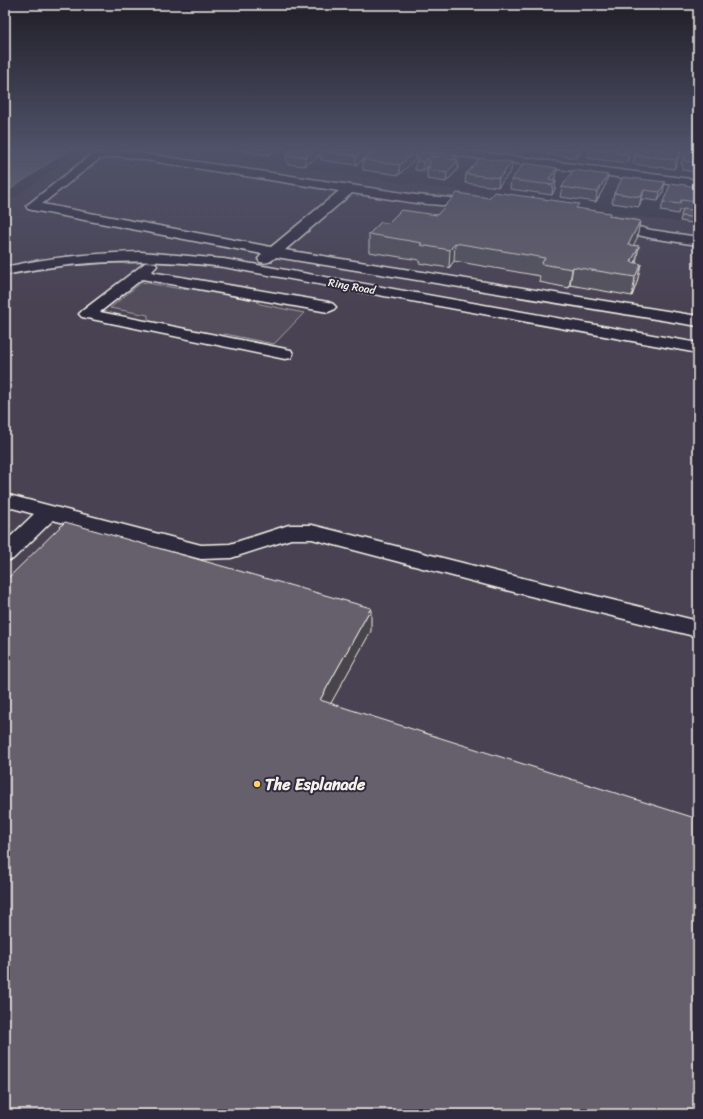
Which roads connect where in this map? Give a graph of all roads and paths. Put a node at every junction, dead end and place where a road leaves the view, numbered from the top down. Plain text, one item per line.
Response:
1 (38, 201) edge
2 (334, 201) edge
3 (450, 201) edge
4 (493, 204) edge
5 (598, 222) edge
6 (698, 241) edge
7 (273, 252) junction
8 (162, 257) junction
9 (253, 268) junction
10 (5, 271) edge
11 (139, 274) junction
12 (328, 307) dead end
13 (698, 321) edge
14 (698, 348) edge
15 (285, 354) dead end
16 (5, 500) edge
17 (49, 512) junction
18 (5, 554) edge
19 (698, 629) edge

1 - 7 street
2 - 7 street
3 - 4 street
5 - 6 street
7 - 9 street
7 - 13 street
8 - 9 street, Ring Road
8 - 10 street, Ring Road
8 - 11 street
9 - 14 street, Ring Road
11 - 12 street
11 - 15 street
16 - 17 street
17 - 18 street
17 - 19 street

